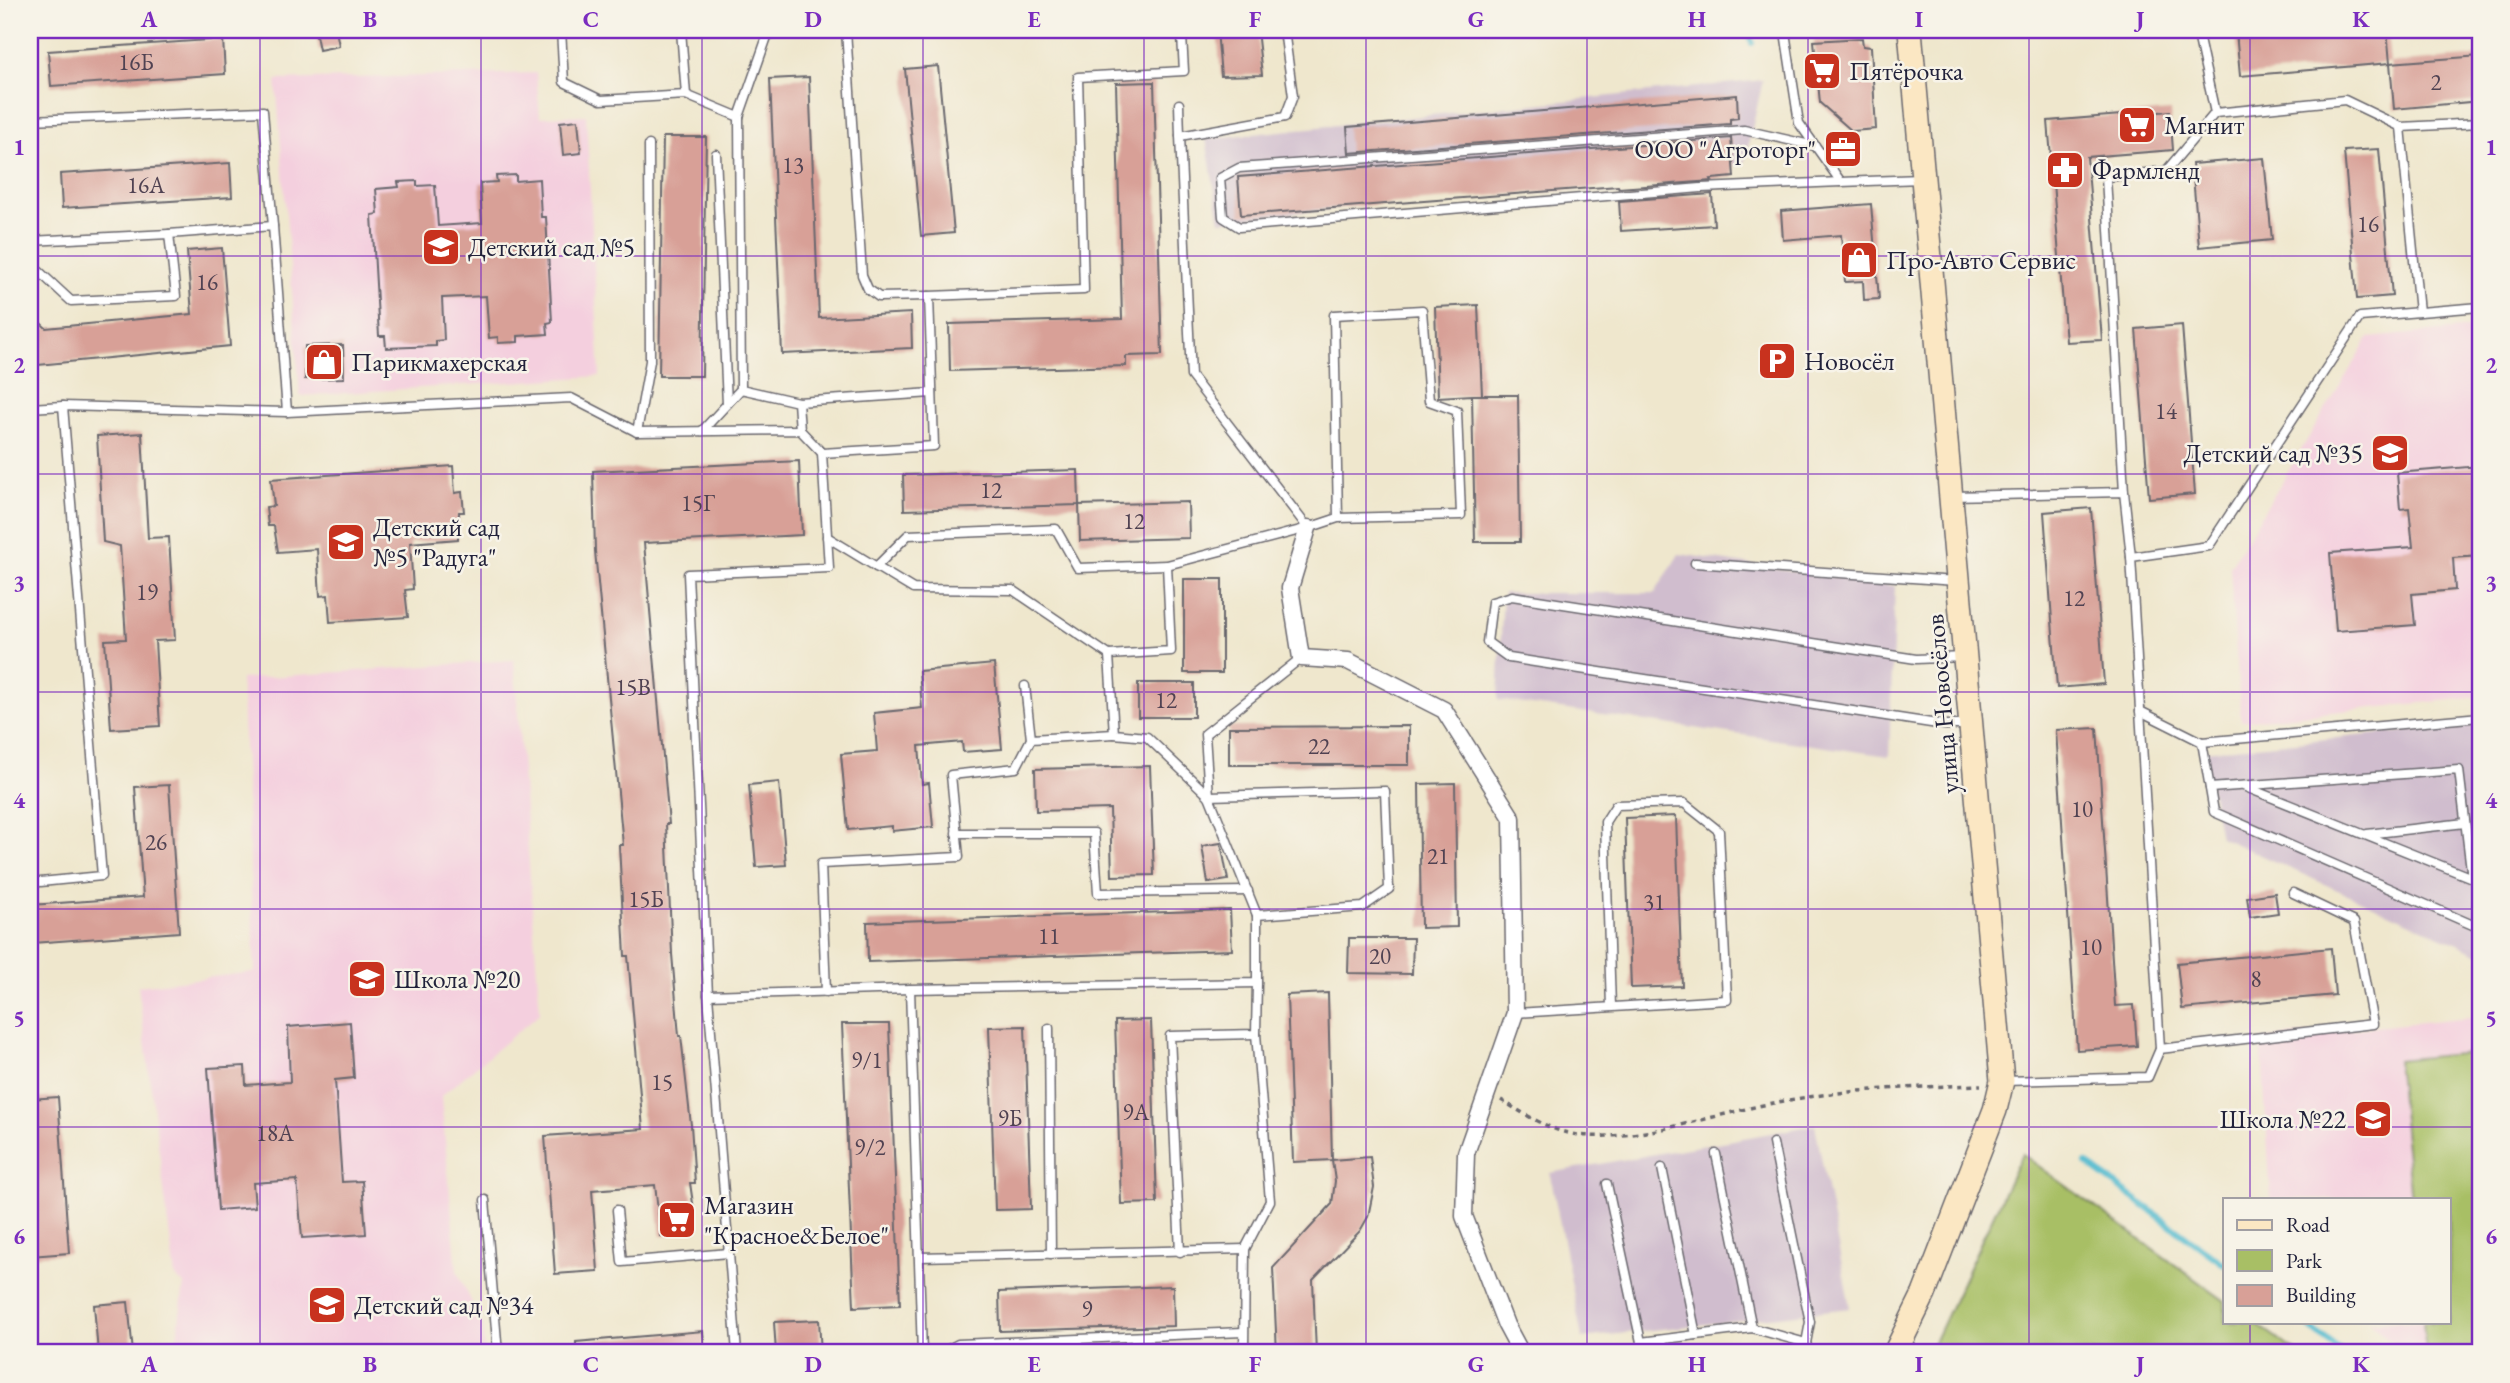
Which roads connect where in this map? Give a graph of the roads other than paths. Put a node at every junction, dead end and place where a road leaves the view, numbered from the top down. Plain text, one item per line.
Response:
1 (561, 30) edge
2 (681, 30) edge
3 (846, 30) edge
4 (1175, 30) edge
5 (1284, 30) edge
6 (1910, 30) edge
7 (2197, 30) edge
8 (768, 32) edge
9 (1785, 32) dead end
10 (686, 95) junction
11 (1179, 104) dead end
12 (2215, 113) junction
13 (739, 117) junction
14 (30, 120) edge
15 (2480, 123) edge
16 (2401, 127) junction
17 (1180, 136) junction
18 (649, 145) dead end
19 (1815, 146) junction
20 (716, 154) dead end
21 (1924, 178) junction
22 (1841, 182) junction
23 (273, 226) junction
24 (169, 234) junction
25 (30, 241) edge
26 (30, 263) edge
27 (929, 296) junction
28 (2480, 307) edge
29 (2419, 312) junction
30 (741, 389) junction
31 (932, 393) junction
32 (798, 402) junction
33 (727, 404) junction
34 (63, 406) junction
35 (30, 408) edge
36 (287, 412) junction
37 (800, 430) junction
38 (702, 431) junction
39 (637, 432) junction
40 (822, 453) junction
41 (2124, 492) junction
42 (1952, 496) junction
43 (1338, 518) junction
44 (1308, 528) junction
45 (827, 537) junction
46 (2131, 557) junction
47 (1695, 563) dead end
48 (1167, 565) junction
49 (876, 566) junction
50 (1959, 581) junction
51 (1109, 654) junction
52 (1966, 656) junction
53 (1301, 658) junction
54 (1025, 686) dead end
55 (2140, 711) junction
56 (2480, 717) edge
57 (1972, 724) junction
58 (1114, 734) junction
59 (1031, 739) junction
60 (2202, 741) junction
61 (2243, 786) junction
62 (2210, 788) junction
63 (1209, 796) junction
64 (2465, 823) junction
65 (956, 833) junction
66 (2364, 835) junction
67 (30, 883) edge
68 (1248, 891) junction
69 (2293, 893) dead end
70 (1258, 915) junction
71 (2475, 926) dead end
72 (1257, 983) junction
73 (910, 989) junction
74 (826, 992) junction
75 (708, 995) junction
76 (1611, 1007) junction
77 (1515, 1013) junction
78 (1049, 1028) dead end
79 (1256, 1034) junction
80 (2160, 1049) junction
81 (2002, 1083) junction
82 (1773, 1143) dead end
83 (1716, 1154) dead end
84 (1662, 1168) dead end
85 (1606, 1184) dead end
86 (485, 1200) dead end
87 (617, 1210) dead end
88 (1245, 1249) junction
89 (1180, 1252) junction
90 (729, 1253) junction
91 (1051, 1254) junction
92 (920, 1257) junction
93 (1752, 1328) junction
94 (1243, 1332) junction
95 (1696, 1335) junction
96 (1806, 1343) junction
97 (498, 1353) edge
98 (737, 1353) edge
99 (922, 1353) edge
100 (940, 1353) edge
101 (1244, 1353) edge
102 (1521, 1353) edge
103 (1809, 1353) edge
104 (1895, 1353) edge

1 - 10 lane
2 - 10 lane
3 - 8 lane
3 - 27 lane
4 - 27 lane
5 - 17 lane
6 - 21 street, улица Новосёлов
7 - 12 lane
8 - 13 lane
9 - 19 lane
10 - 13 lane
11 - 17 lane
12 - 16 lane
12 - 41 lane
13 - 30 lane
14 - 23 lane
15 - 16 lane
16 - 29 lane
17 - 44 lane
18 - 39 lane
19 - 22 lane
19 - 22 lane
20 - 33 lane
21 - 22 lane
21 - 42 street, улица Новосёлов
23 - 24 lane
23 - 36 lane
24 - 25 lane
24 - 26 lane
27 - 31 lane
28 - 29 lane
29 - 46 lane
30 - 32 lane
30 - 33 lane
31 - 32 lane
31 - 40 lane
32 - 37 lane
33 - 38 lane
34 - 35 lane
34 - 36 lane
34 - 67 lane
36 - 39 lane
37 - 38 lane
37 - 40 lane
38 - 39 lane
40 - 45 lane
41 - 42 lane
41 - 46 lane
42 - 50 street, улица Новосёлов
43 - 43 lane
43 - 44 lane
44 - 48 lane
44 - 53 street
45 - 49 lane
45 - 75 lane
46 - 55 lane
47 - 50 lane
48 - 49 lane
48 - 51 lane
49 - 51 lane
50 - 52 street, улица Новосёлов
51 - 58 lane
52 - 57 street, улица Новосёлов
52 - 57 lane
53 - 63 lane
53 - 77 street
54 - 59 lane
55 - 60 lane
55 - 80 lane
56 - 60 lane
57 - 81 street, улица Новосёлов
58 - 59 lane
58 - 63 lane
59 - 65 lane
60 - 62 lane
61 - 62 lane
61 - 64 lane
61 - 66 lane
62 - 71 lane
63 - 68 lane
63 - 70 lane
64 - 66 lane
64 - 66 lane
65 - 68 lane
65 - 74 lane
68 - 70 lane
69 - 80 lane
70 - 72 lane
72 - 73 lane
72 - 79 lane
73 - 74 lane
73 - 92 lane
74 - 75 lane
75 - 90 lane
76 - 76 lane
76 - 77 lane
77 - 102 street
78 - 91 lane
79 - 88 lane
79 - 89 lane
80 - 81 lane
81 - 104 street, улица Новосёлов
82 - 96 lane
83 - 93 lane
84 - 95 lane
85 - 95 lane
86 - 97 lane
87 - 90 lane
88 - 89 lane
88 - 94 lane
89 - 91 lane
90 - 98 lane
91 - 92 lane
92 - 99 lane
93 - 95 lane
93 - 96 lane
94 - 100 lane
94 - 101 lane
96 - 103 lane

